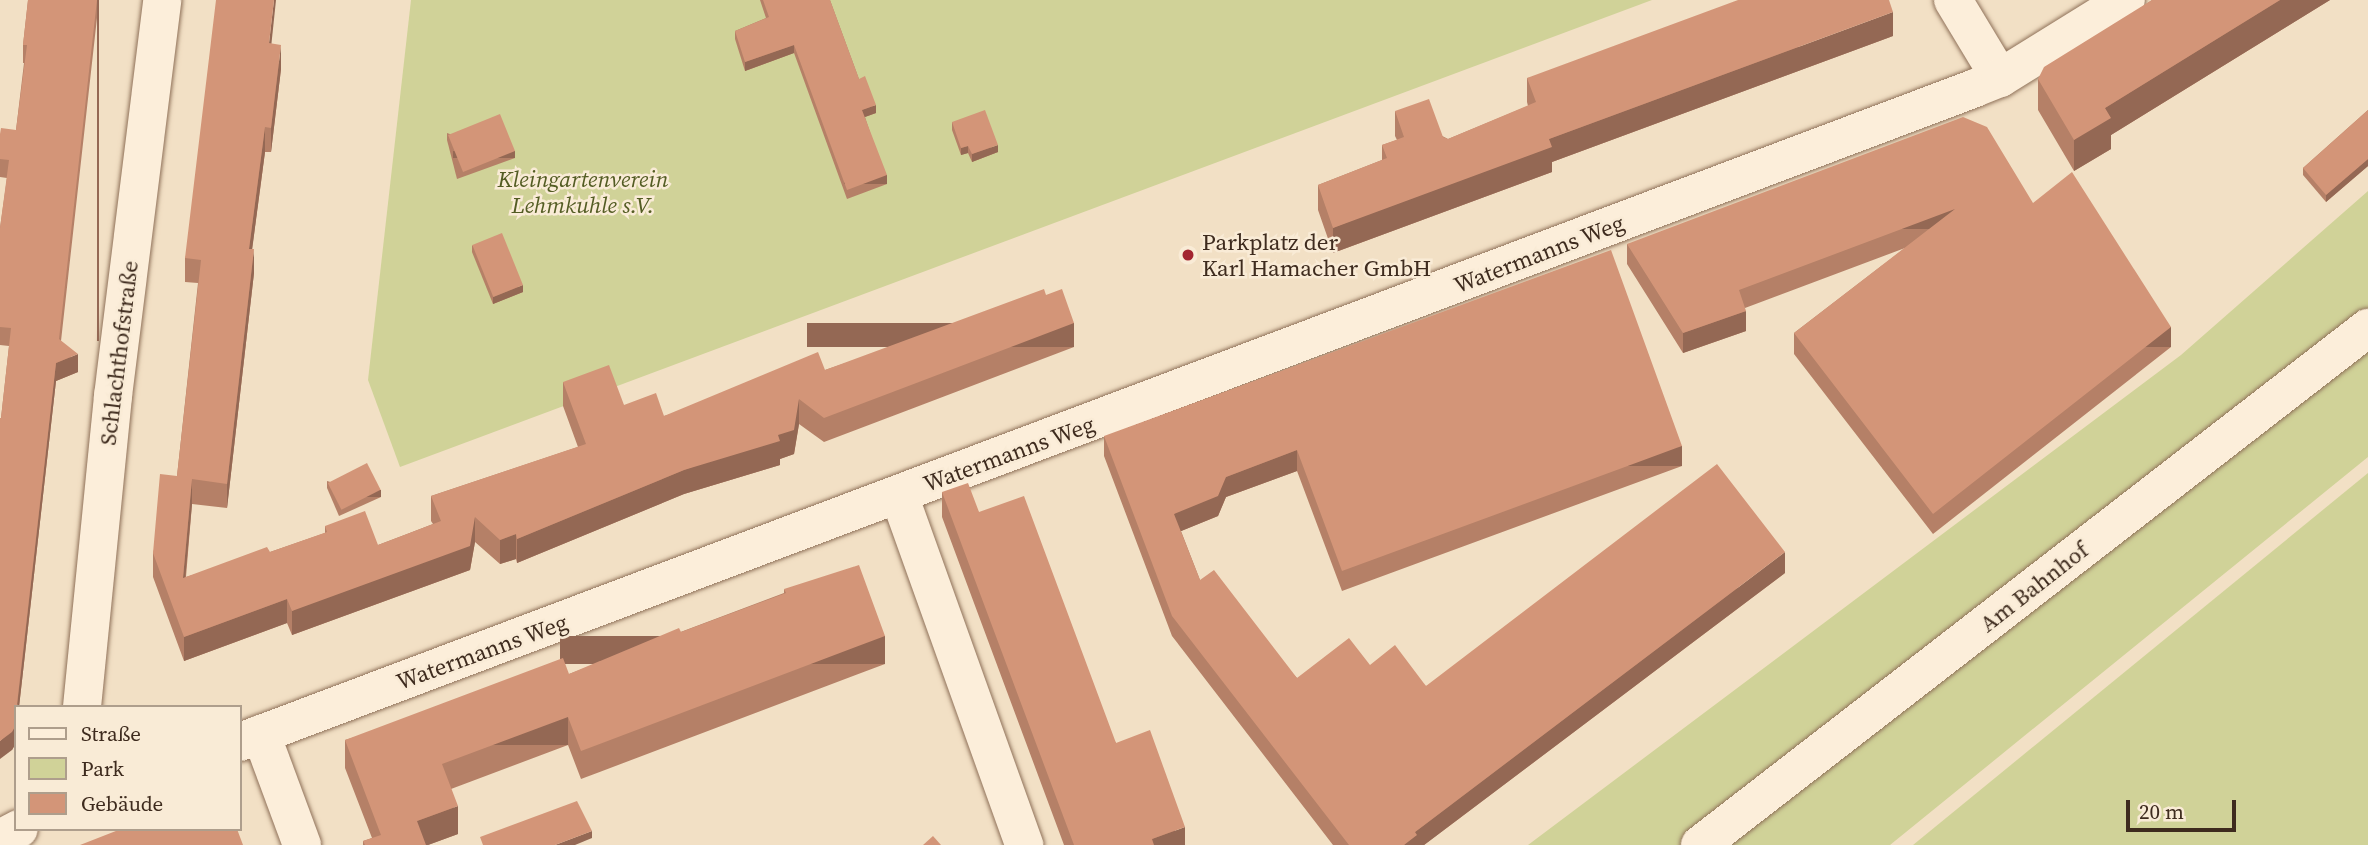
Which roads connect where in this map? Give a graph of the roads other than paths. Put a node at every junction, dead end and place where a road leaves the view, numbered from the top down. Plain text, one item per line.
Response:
1 (162, 0) edge
2 (1953, 0) edge
3 (2126, 0) edge
4 (2000, 78) junction
5 (2368, 328) edge
6 (899, 495) junction
7 (82, 705) edge
8 (250, 738) edge
9 (302, 845) edge
10 (1024, 845) edge
11 (1700, 845) edge

1 - 7 street, Schlachthofstraße
2 - 4 street
3 - 4 street, Watermanns Weg
4 - 6 street, Watermanns Weg
5 - 11 street, Am Bahnhof
6 - 8 street, Watermanns Weg
6 - 10 street, Watermanns Weg
8 - 9 street, Watermanns Weg

